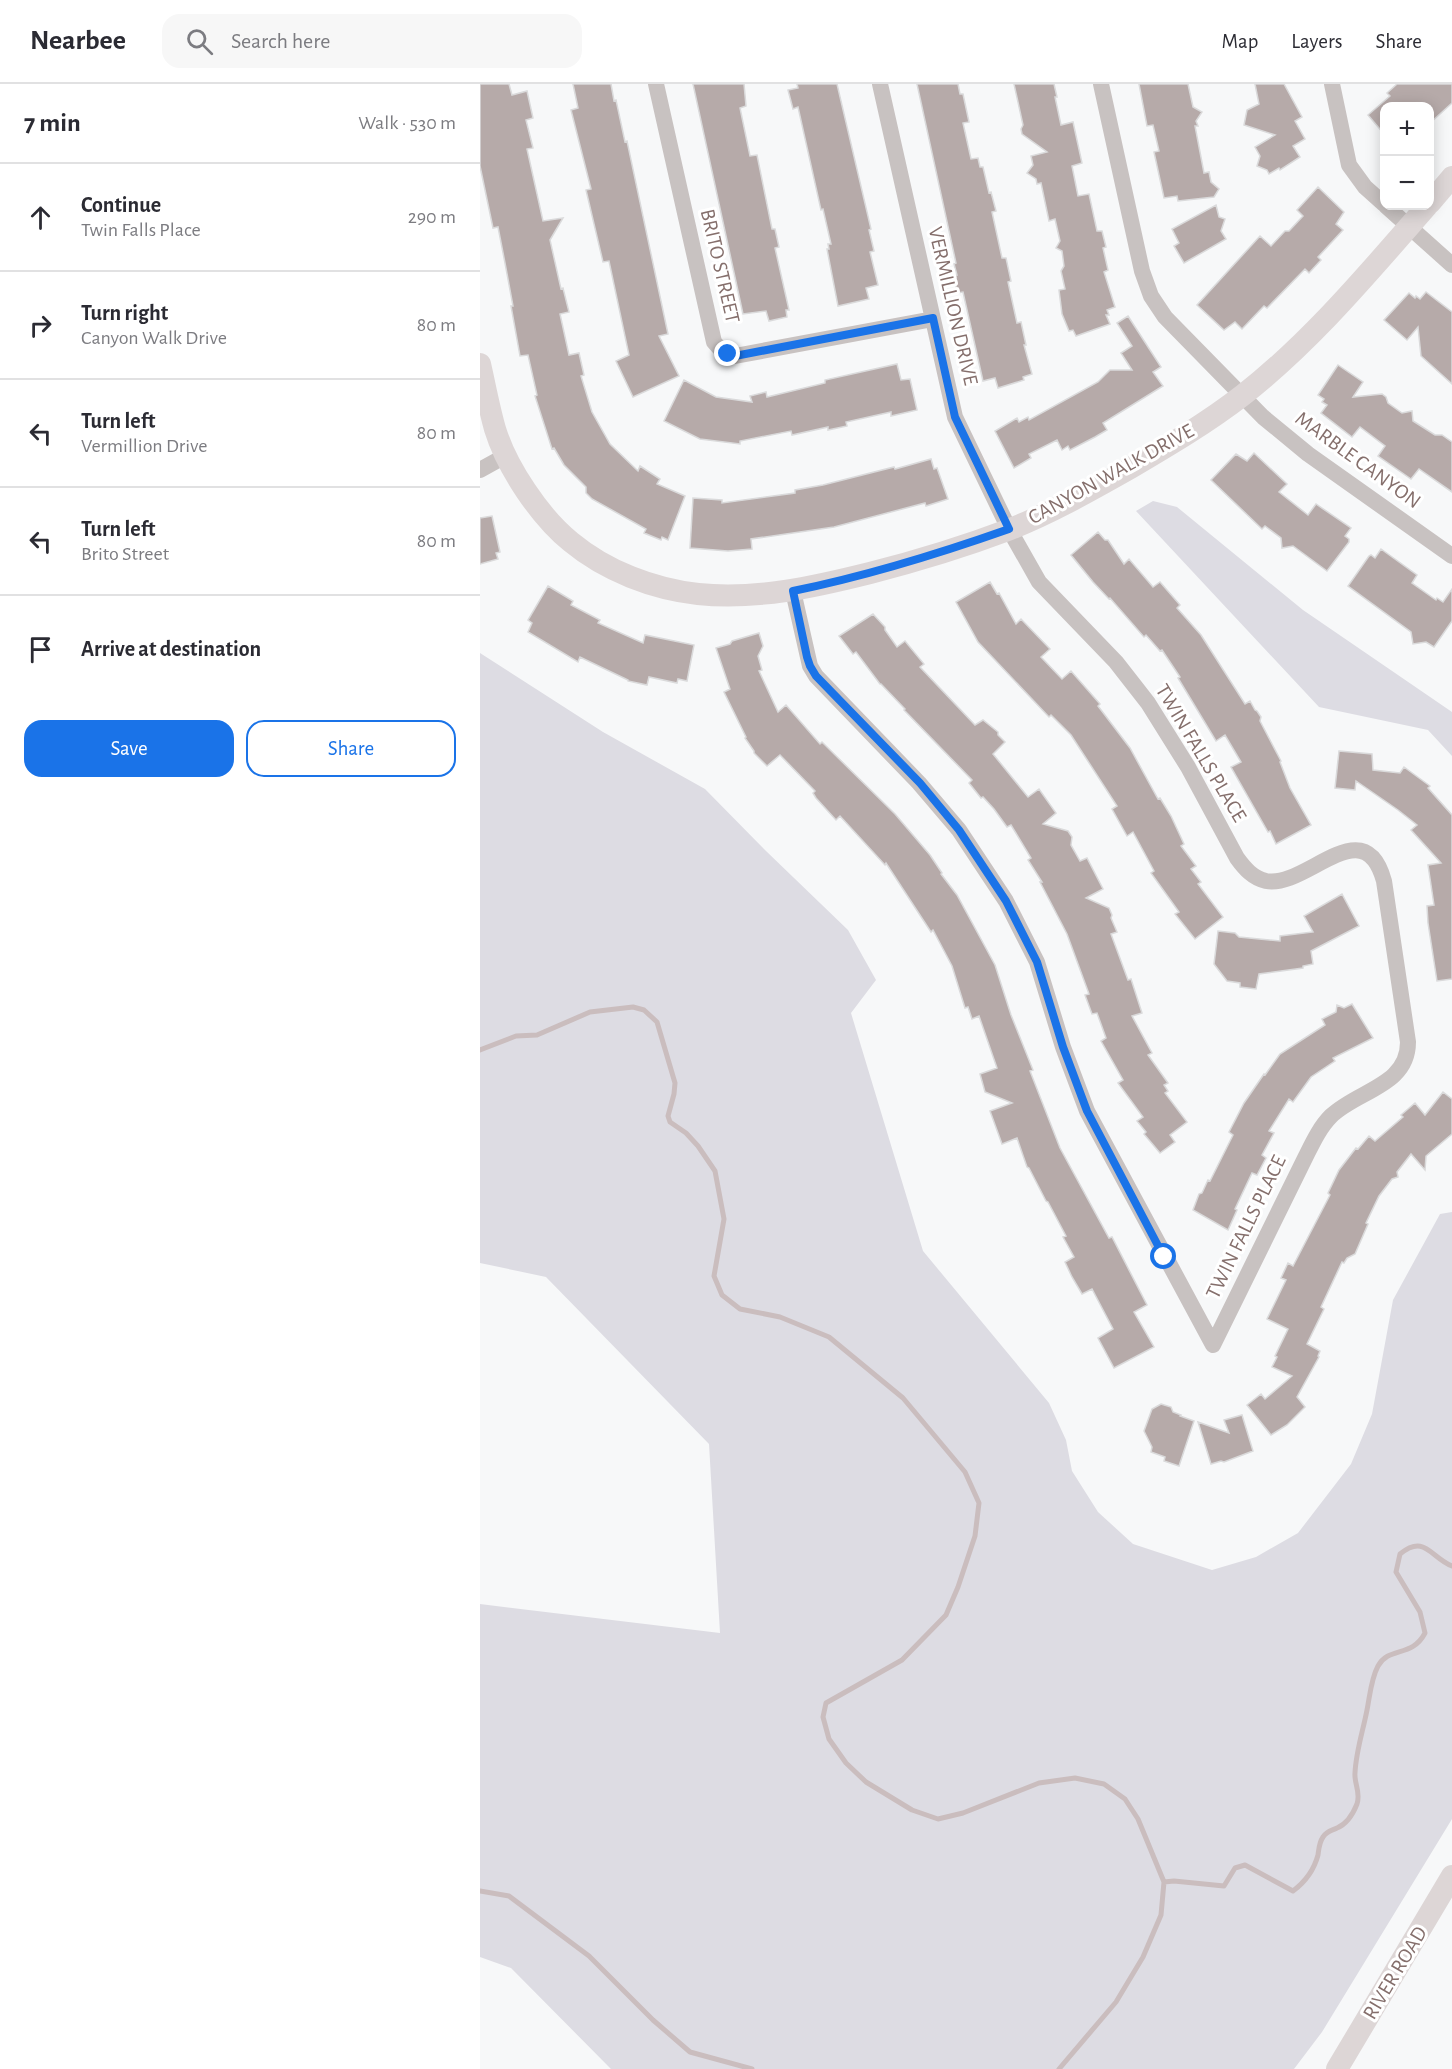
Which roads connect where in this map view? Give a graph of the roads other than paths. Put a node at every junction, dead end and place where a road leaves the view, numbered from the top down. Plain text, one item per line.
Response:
1 (656, 84) edge
2 (880, 84) edge
3 (1101, 84) edge
4 (1332, 84) edge
5 (1452, 177) edge
6 (1434, 197) edge
7 (1380, 200) edge
8 (1391, 210) edge
9 (1423, 210) edge
10 (1409, 226) junction
11 (1452, 265) edge
12 (933, 318) junction
13 (480, 364) edge
14 (1242, 396) junction
15 (507, 455) junction
16 (480, 470) edge
17 (1009, 529) junction
18 (1452, 556) edge
19 (793, 591) junction
20 (1452, 1876) edge
21 (1337, 2069) edge

1 - 12 street, BRITO STREET
2 - 12 street, VERMILLION DRIVE
3 - 14 street, MARBLE CANYON
4 - 7 street
5 - 6 street, CANYON WALK DRIVE
8 - 10 street
9 - 10 street, CANYON WALK DRIVE
10 - 11 street
10 - 14 street, CANYON WALK DRIVE
12 - 17 street, VERMILLION DRIVE
13 - 15 street, CANYON WALK DRIVE
14 - 17 street, CANYON WALK DRIVE
14 - 18 street, MARBLE CANYON
15 - 16 street
15 - 19 street, CANYON WALK DRIVE
17 - 19 street, CANYON WALK DRIVE
17 - 19 street, TWIN FALLS PLACE
20 - 21 street, RIVER ROAD

